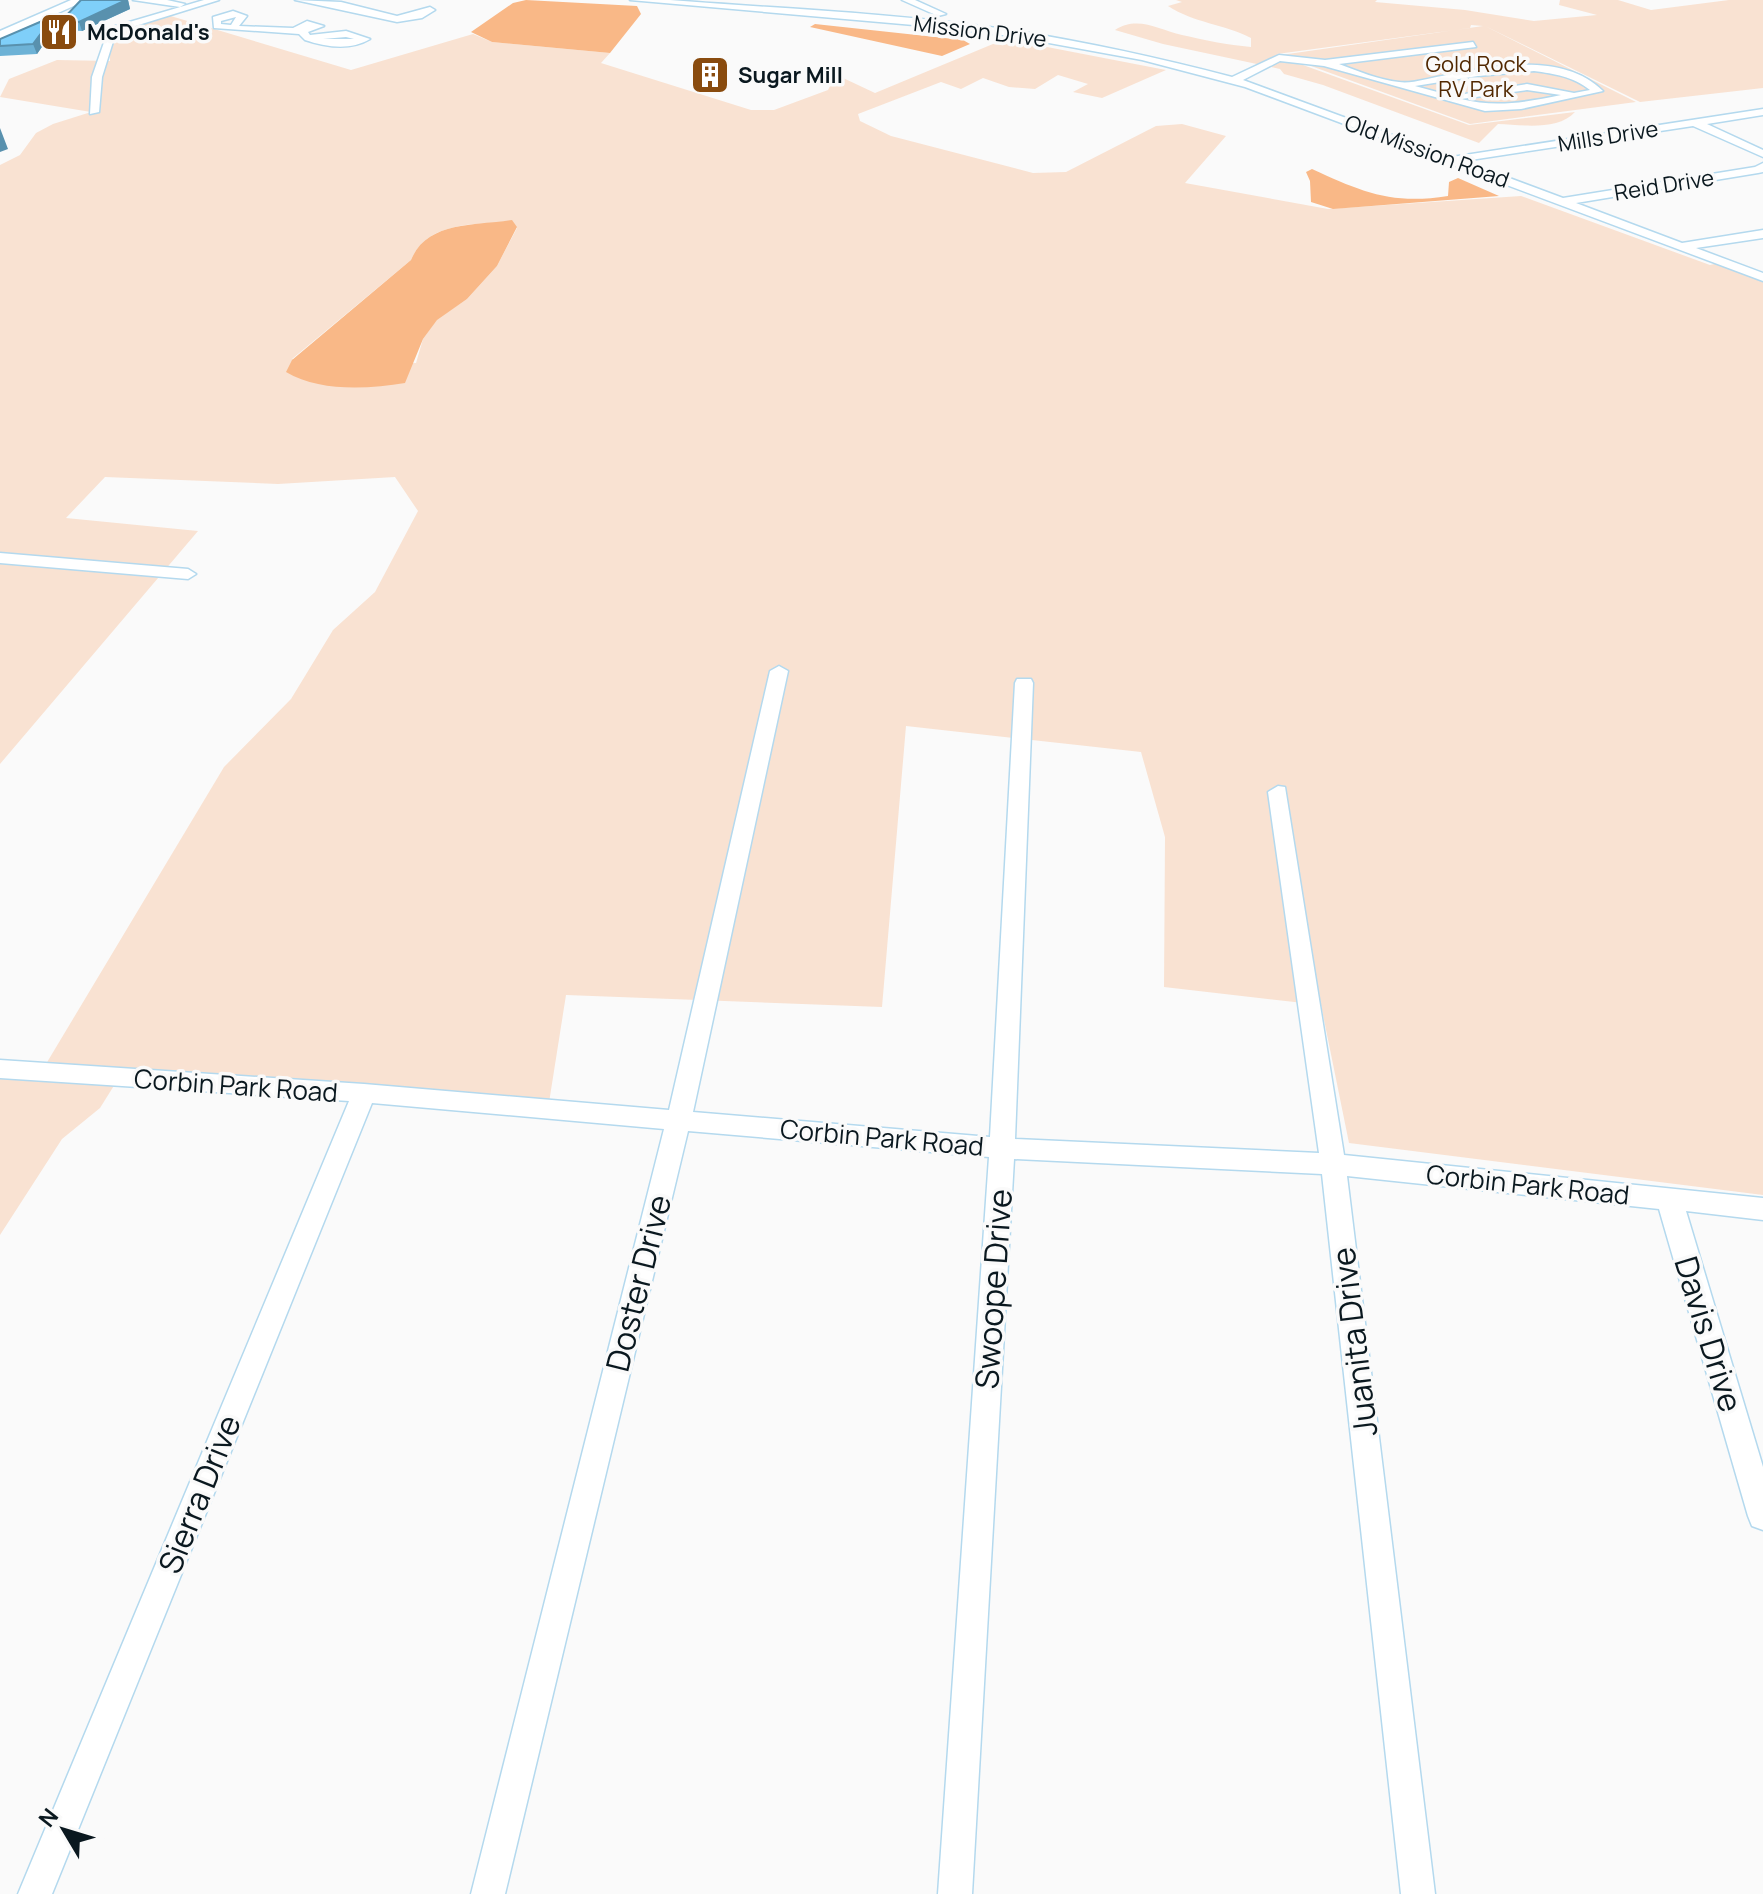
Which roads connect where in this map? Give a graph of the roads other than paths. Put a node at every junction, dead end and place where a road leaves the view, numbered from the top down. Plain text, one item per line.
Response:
1 (62, 0) edge
2 (81, 0) edge
3 (138, 0) edge
4 (214, 0) edge
5 (300, 0) edge
6 (635, 0) edge
7 (803, 0) edge
8 (907, 0) edge
9 (337, 2) edge
10 (378, 3) dead end
11 (196, 5) junction
12 (357, 10) junction
13 (430, 10) dead end
14 (771, 11) junction
15 (941, 14) dead end
16 (233, 28) dead end
17 (1, 32) edge
18 (1473, 45) dead end
19 (1085, 46) joint
20 (1325, 63) junction
21 (1233, 81) junction
22 (1405, 85) junction
23 (1580, 96) junction
24 (1452, 97) junction
25 (94, 112) dead end
26 (1763, 112) edge
27 (1696, 123) junction
28 (1763, 154) edge
29 (1452, 159) junction
30 (1763, 166) edge
31 (1564, 202) junction
32 (1763, 234) edge
33 (1683, 246) junction
34 (1763, 277) edge
35 (0, 558) edge
36 (188, 574) dead end
37 (779, 671) dead end
38 (1024, 683) dead end
39 (1278, 792) dead end
40 (0, 1069) edge
41 (364, 1093) junction
42 (679, 1119) junction
43 (1002, 1148) junction
44 (1333, 1164) junction
45 (1669, 1199) junction
46 (1763, 1209) edge
47 (1763, 1516) edge
48 (35, 1894) edge
49 (488, 1894) edge
50 (955, 1894) edge
51 (1418, 1894) edge

1 - 17 main road
2 - 17 main road
3 - 11 street
4 - 11 street
5 - 9 street
6 - 14 street, Mission Drive
7 - 14 street
8 - 15 street
9 - 12 street
10 - 12 street
11 - 25 street
12 - 13 street
12 - 16 street
14 - 19 street, Mission Drive
18 - 20 street
19 - 21 street, Old Mission Road
20 - 21 street
20 - 22 street
21 - 29 street, Old Mission Road
22 - 23 street
22 - 24 street
23 - 24 street
23 - 24 street
26 - 27 street, Mills Drive
27 - 28 street, Reid Drive
27 - 29 street, Mills Drive
29 - 31 street, Old Mission Road
30 - 31 street, Reid Drive
31 - 33 street, Old Mission Road
32 - 33 street
33 - 34 street, Old Mission Road
35 - 36 street
37 - 42 street, Doster Drive
38 - 43 street, Swoope Drive
39 - 44 street, Juanita Drive
40 - 41 street, Corbin Park Road
41 - 42 street, Corbin Park Road
41 - 48 street, Sierra Drive
42 - 43 street, Corbin Park Road
42 - 49 street, Doster Drive
43 - 44 street, Corbin Park Road
43 - 50 street, Swoope Drive
44 - 45 street, Corbin Park Road
44 - 51 street, Juanita Drive
45 - 46 street, Corbin Park Road
45 - 47 street, Davis Drive

